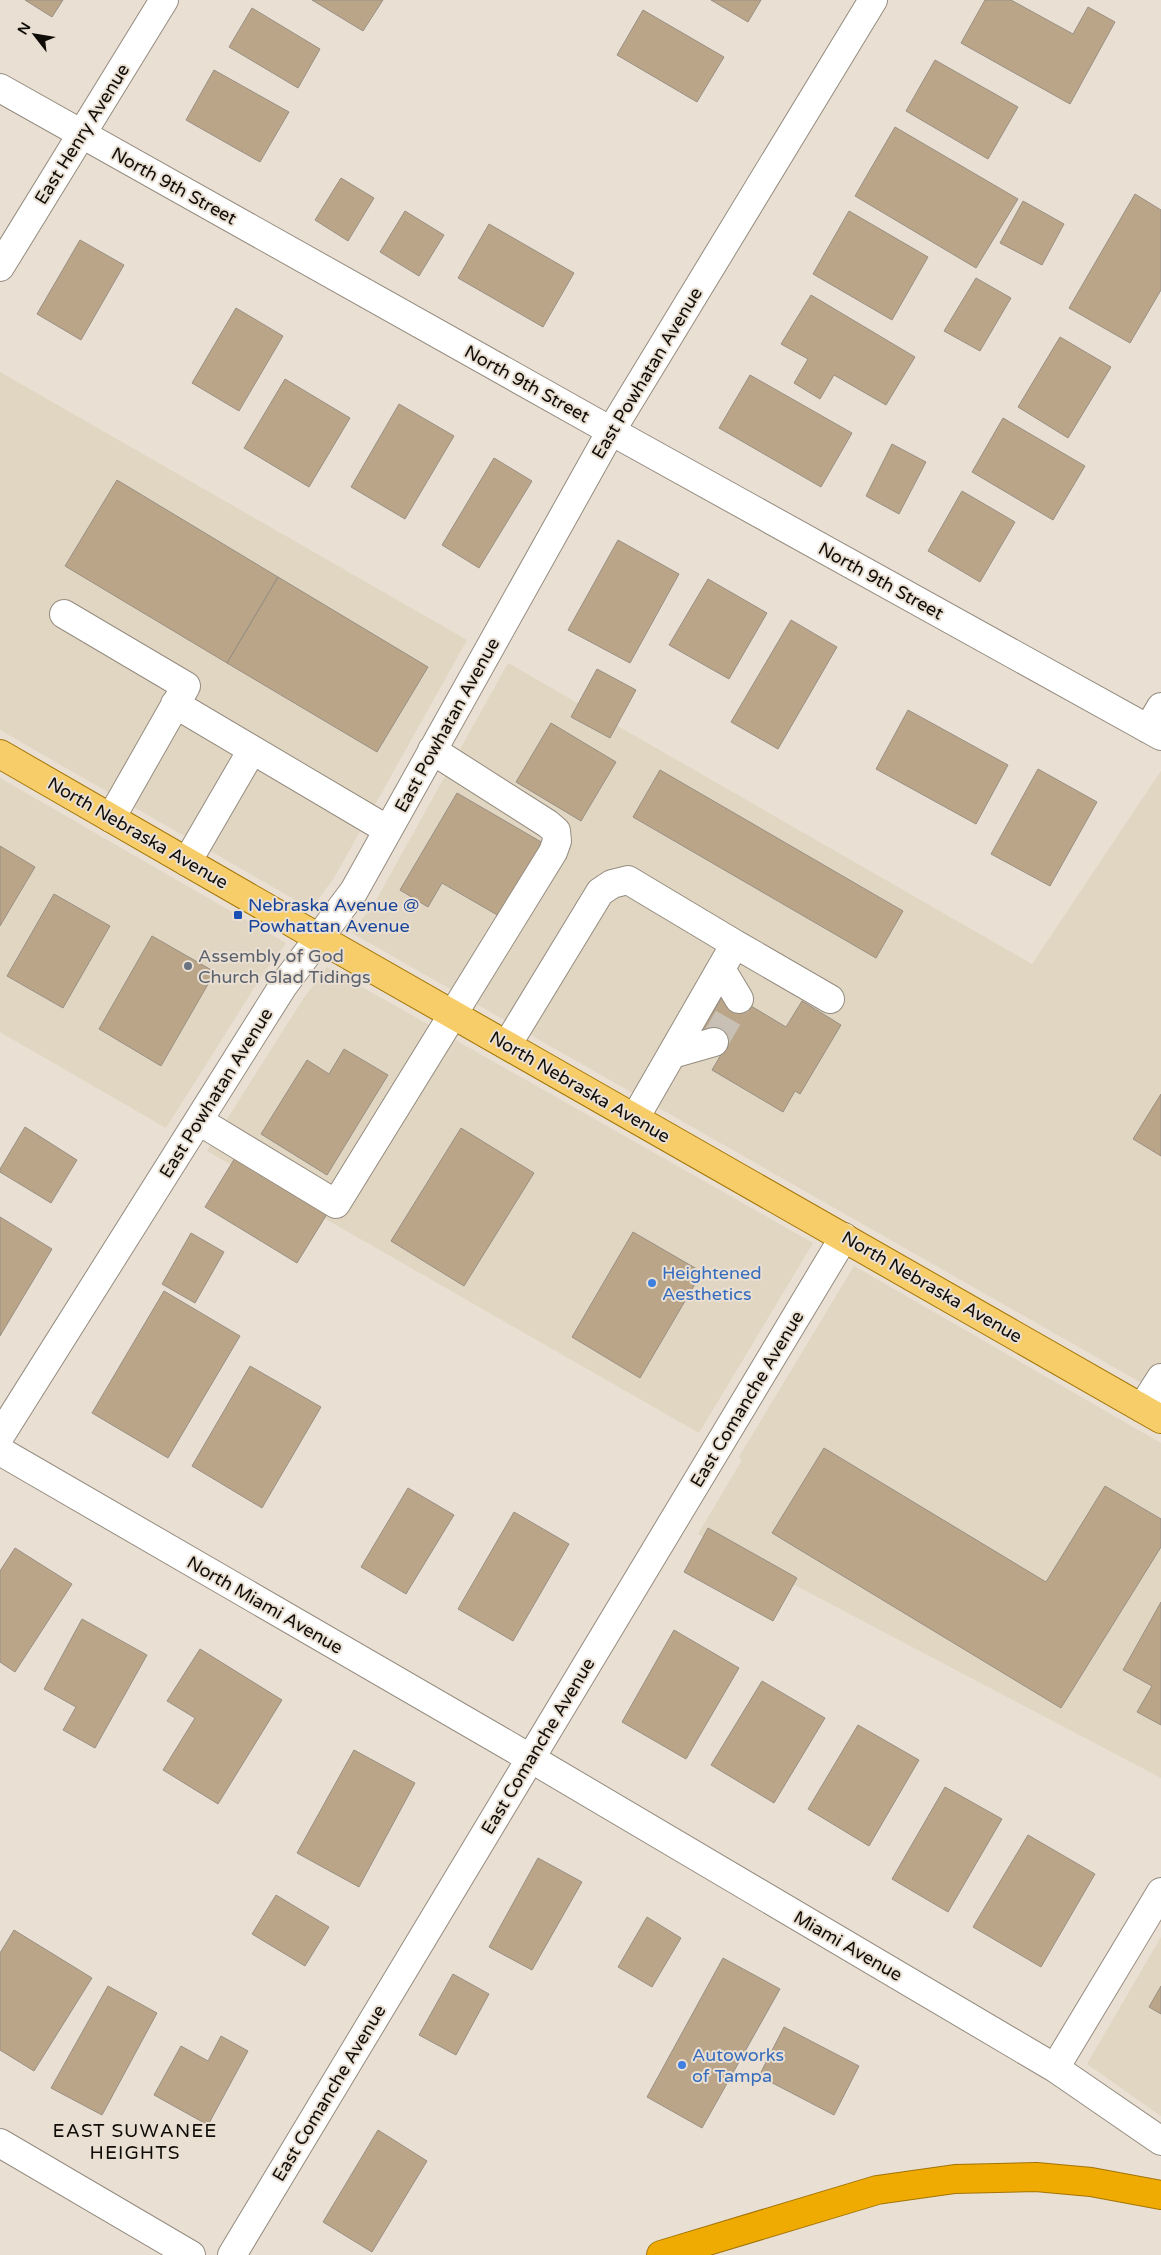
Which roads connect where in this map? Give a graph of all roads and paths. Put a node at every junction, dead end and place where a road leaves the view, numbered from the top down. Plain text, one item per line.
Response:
1 (164, 0) edge
2 (873, 0) edge
3 (0, 88) edge
4 (83, 134) junction
5 (0, 267) edge
6 (611, 431) junction
7 (64, 614) dead end
8 (175, 704) junction
9 (1157, 724) edge
10 (252, 750) junction
11 (432, 750) junction
12 (0, 754) edge
13 (111, 818) junction
14 (388, 830) junction
15 (187, 862) junction
16 (319, 938) junction
17 (735, 944) junction
18 (721, 969) junction
19 (739, 999) dead end
20 (830, 1000) dead end
21 (453, 1014) junction
22 (714, 1042) tunnel mouth
23 (507, 1045) junction
24 (672, 1054) junction
25 (635, 1118) junction
26 (199, 1121) junction
27 (844, 1237) junction
28 (1161, 1378) edge
29 (1152, 1413) edge
30 (0, 1436) edge
31 (0, 1451) edge
32 (530, 1758) junction
33 (1161, 1892) edge
34 (1055, 2068) junction
35 (1161, 2141) edge
36 (0, 2143) edge
37 (1161, 2195) edge
38 (191, 2255) edge
39 (232, 2255) edge
40 (661, 2255) edge

1 - 4 street, East Henry Avenue
2 - 6 street, East Powhatan Avenue
3 - 4 street, North 9th Street
4 - 5 street, East Henry Avenue
4 - 6 street, North 9th Street
6 - 9 street, North 9th Street
6 - 11 street, East Powhatan Avenue
7 - 8 street
8 - 10 street
8 - 13 street
10 - 14 street
10 - 15 street
11 - 14 street, East Powhatan Avenue
11 - 21 street
12 - 13 main road, North Nebraska Avenue
13 - 15 main road, North Nebraska Avenue
14 - 16 street, East Powhatan Avenue
15 - 16 main road, North Nebraska Avenue
16 - 21 main road, North Nebraska Avenue
16 - 26 street, East Powhatan Avenue
17 - 18 street
17 - 20 street
17 - 23 street
18 - 19 street
18 - 24 street
21 - 23 main road, North Nebraska Avenue
21 - 26 street
22 - 24 street
23 - 25 main road, North Nebraska Avenue
24 - 25 street
25 - 27 main road, North Nebraska Avenue
26 - 30 street, East Powhatan Avenue
27 - 29 main road, North Nebraska Avenue
27 - 32 street, East Comanche Avenue
28 - 29 street
31 - 32 street, North Miami Avenue
32 - 34 street, Miami Avenue
32 - 39 street, East Comanche Avenue
33 - 34 street
34 - 35 street, Miami Avenue
36 - 38 street
37 - 40 highway

